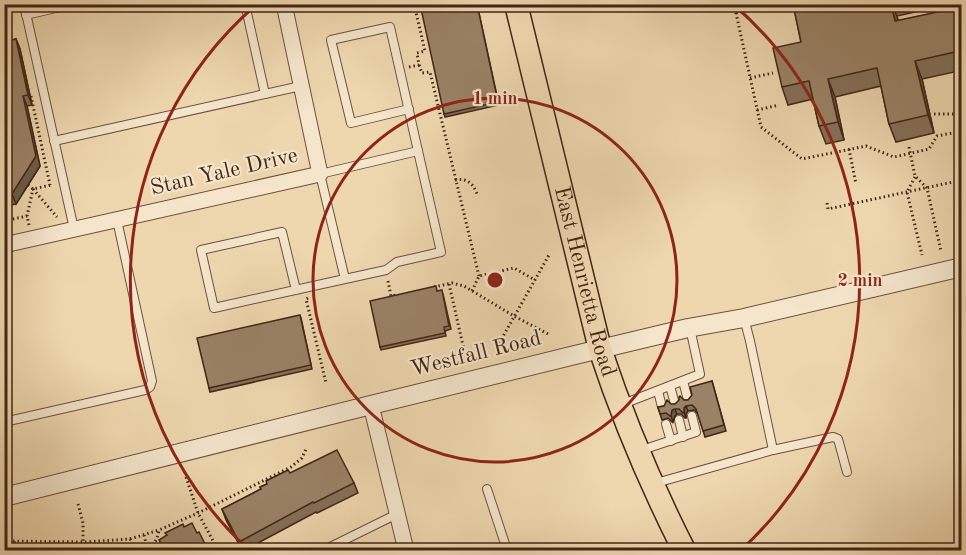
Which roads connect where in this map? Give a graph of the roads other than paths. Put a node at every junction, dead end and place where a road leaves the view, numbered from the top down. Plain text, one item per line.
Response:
1 (24, 4) edge
2 (73, 4) edge
3 (245, 4) edge
4 (284, 4) edge
5 (516, 4) edge
6 (26, 15) junction
7 (301, 86) junction
8 (265, 94) junction
9 (409, 109) junction
10 (54, 141) junction
11 (418, 151) junction
12 (320, 174) junction
13 (117, 220) junction
14 (74, 229) junction
15 (4, 245) edge
16 (962, 267) edge
17 (345, 279) junction
18 (296, 290) junction
19 (744, 318) junction
20 (690, 328) junction
21 (600, 349) junction
22 (683, 381) junction
23 (670, 386) junction
24 (658, 391) junction
25 (688, 400) edge
26 (675, 404) edge
27 (371, 405) junction
28 (620, 406) junction
29 (662, 407) edge
30 (692, 416) dead end
31 (679, 420) dead end
32 (4, 422) edge
33 (666, 424) dead end
34 (683, 436) junction
35 (670, 441) junction
36 (773, 450) junction
37 (638, 451) junction
38 (847, 472) dead end
39 (651, 484) junction
40 (487, 489) dead end
41 (4, 497) edge
42 (397, 514) junction
43 (324, 550) edge
44 (406, 550) edge
45 (507, 550) edge
46 (684, 550) edge

1 - 6 lane
2 - 6 lane
3 - 8 lane
4 - 7 street, Stan Yale Drive
5 - 21 main road, East Henrietta Road
6 - 10 lane
7 - 8 lane
7 - 12 street, Stan Yale Drive
8 - 10 lane
9 - 9 lane
9 - 11 lane
10 - 14 lane
11 - 12 lane
11 - 17 lane
12 - 13 street, Stan Yale Drive
12 - 17 lane
13 - 14 street, Stan Yale Drive
13 - 32 lane
14 - 15 street, Stan Yale Drive
16 - 19 street, Westfall Road
17 - 18 lane
18 - 18 lane
19 - 20 street, Westfall Road
19 - 36 lane
20 - 21 street, Westfall Road
20 - 22 lane
21 - 27 street, Westfall Road
21 - 28 main road, East Henrietta Road
22 - 23 lane
22 - 25 lane
23 - 24 lane
23 - 26 lane
24 - 28 lane
24 - 29 lane
27 - 41 street, Westfall Road
27 - 42 street
28 - 37 main road, East Henrietta Road
30 - 34 lane
31 - 34 lane
33 - 35 lane
34 - 35 lane
35 - 37 lane
36 - 38 lane
36 - 39 lane
37 - 39 main road, East Henrietta Road
39 - 46 main road, East Henrietta Road
40 - 45 lane
42 - 43 lane
42 - 44 street

